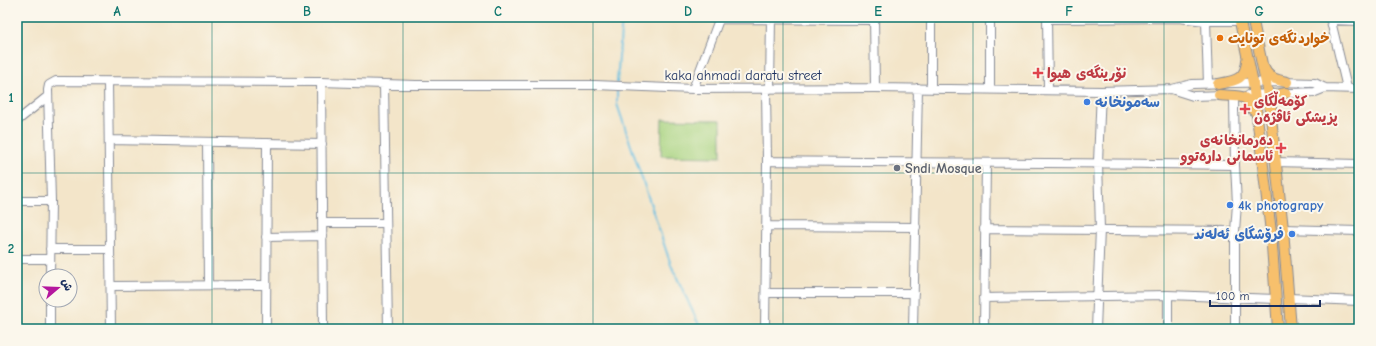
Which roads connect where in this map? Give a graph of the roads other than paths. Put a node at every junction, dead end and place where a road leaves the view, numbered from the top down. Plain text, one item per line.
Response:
1 (931, 17) edge
2 (990, 17) edge
3 (1252, 17) edge
4 (720, 18) edge
5 (771, 18) edge
6 (874, 18) edge
7 (1047, 18) edge
8 (1177, 18) edge
9 (1330, 18) edge
10 (1240, 19) edge
11 (1206, 21) junction
12 (1359, 21) edge
13 (1258, 47) junction
14 (1246, 50) junction
15 (108, 82) junction
16 (321, 82) junction
17 (1266, 82) junction
18 (1287, 82) junction
19 (1253, 83) junction
20 (384, 84) junction
21 (1208, 84) junction
22 (1218, 84) junction
23 (875, 88) junction
24 (918, 88) junction
25 (931, 88) junction
26 (1325, 88) junction
27 (1347, 88) junction
28 (692, 89) junction
29 (768, 89) junction
30 (990, 89) junction
31 (1172, 89) junction
32 (1359, 89) edge
33 (1048, 90) junction
34 (1101, 91) junction
35 (1286, 93) junction
36 (1268, 94) junction
37 (1219, 95) junction
38 (1254, 95) junction
39 (48, 96) junction
40 (1234, 96) junction
41 (1271, 118) junction
42 (17, 121) edge
43 (1259, 132) junction
44 (109, 140) junction
45 (207, 142) junction
46 (267, 143) junction
47 (322, 144) junction
48 (767, 160) junction
49 (1098, 162) junction
50 (1275, 162) junction
51 (917, 163) junction
52 (986, 163) junction
53 (1359, 164) edge
54 (1235, 165) junction
55 (17, 201) edge
56 (51, 201) junction
57 (323, 222) junction
58 (386, 223) junction
59 (766, 226) junction
60 (916, 227) junction
61 (984, 229) junction
62 (1100, 229) junction
63 (1283, 229) junction
64 (1235, 231) junction
65 (1359, 231) edge
66 (323, 236) junction
67 (266, 237) junction
68 (50, 249) junction
69 (110, 249) junction
70 (17, 259) edge
71 (50, 259) junction
72 (50, 268) edge
73 (208, 285) junction
74 (266, 285) junction
75 (111, 286) junction
76 (766, 293) junction
77 (914, 294) junction
78 (1168, 295) junction
79 (1097, 297) junction
80 (1236, 297) junction
81 (984, 298) junction
82 (1289, 298) junction
83 (1276, 299) junction
84 (1359, 301) edge
85 (50, 308) edge
86 (50, 329) edge
87 (111, 329) edge
88 (266, 329) edge
89 (323, 329) edge
90 (388, 329) edge
91 (765, 329) edge
92 (914, 329) edge
93 (984, 329) edge
94 (1096, 329) edge
95 (1168, 329) edge
96 (1235, 329) edge
97 (1278, 329) edge
98 (1291, 329) edge

1 - 25 street
2 - 30 street
3 - 13 main road
4 - 5 street
4 - 28 street
5 - 6 street
5 - 29 street
6 - 23 street
7 - 8 street
7 - 33 street
8 - 11 street
9 - 12 street
9 - 27 street
10 - 11 street
10 - 14 main road
11 - 21 street
13 - 17 main road
13 - 18 main road
14 - 19 main road
14 - 22 main road
15 - 16 street, kaka ahmadi daratu street
15 - 39 street, kaka ahmadi daratu street
15 - 44 street
16 - 20 street, kaka ahmadi daratu street
16 - 47 street
17 - 18 street
17 - 19 street
17 - 36 main road
18 - 26 street
19 - 22 street
19 - 38 main road
20 - 28 street, kaka ahmadi daratu street
20 - 58 street
21 - 22 street
21 - 31 street
23 - 24 street, kaka ahmadi daratu street
23 - 29 street, kaka ahmadi daratu street
24 - 25 street, kaka ahmadi daratu street
24 - 51 street
25 - 30 street, kaka ahmadi daratu street
26 - 27 street
26 - 35 street
27 - 32 street
28 - 29 street, kaka ahmadi daratu street
29 - 48 street
30 - 33 street, kaka ahmadi daratu street
31 - 34 street, kaka ahmadi daratu street
31 - 37 street
33 - 34 street, kaka ahmadi daratu street
34 - 49 street
35 - 36 street
35 - 41 main road
36 - 38 street
36 - 41 main road
37 - 38 street
37 - 40 main road
38 - 43 main road
39 - 42 street
39 - 56 street
40 - 43 main road
40 - 54 street
41 - 50 main road
43 - 83 main road
44 - 45 street
44 - 69 street
45 - 46 street
45 - 73 street
46 - 47 street
46 - 67 street
47 - 57 street
48 - 51 street
48 - 59 street
49 - 52 street
49 - 54 street
49 - 62 street
50 - 53 street
50 - 63 main road
51 - 52 street
51 - 60 street
52 - 61 street
54 - 64 street
55 - 56 street
56 - 68 street
57 - 58 street
57 - 66 street
58 - 90 street
59 - 60 street
59 - 76 street
60 - 77 street
61 - 62 street
61 - 81 street
62 - 64 street
62 - 79 street
63 - 65 street
63 - 82 main road
64 - 80 street
66 - 67 street
66 - 89 street
67 - 74 street
68 - 69 street
68 - 71 street
69 - 75 street
70 - 71 street
71 - 72 street
73 - 74 street
73 - 75 street
74 - 88 street
75 - 87 street
76 - 77 street
76 - 91 street
77 - 92 street
78 - 79 street
78 - 80 street
78 - 95 street
79 - 81 street
79 - 94 street
80 - 83 street
80 - 96 street
81 - 93 street
82 - 84 street
82 - 98 main road
83 - 97 main road
85 - 86 street

